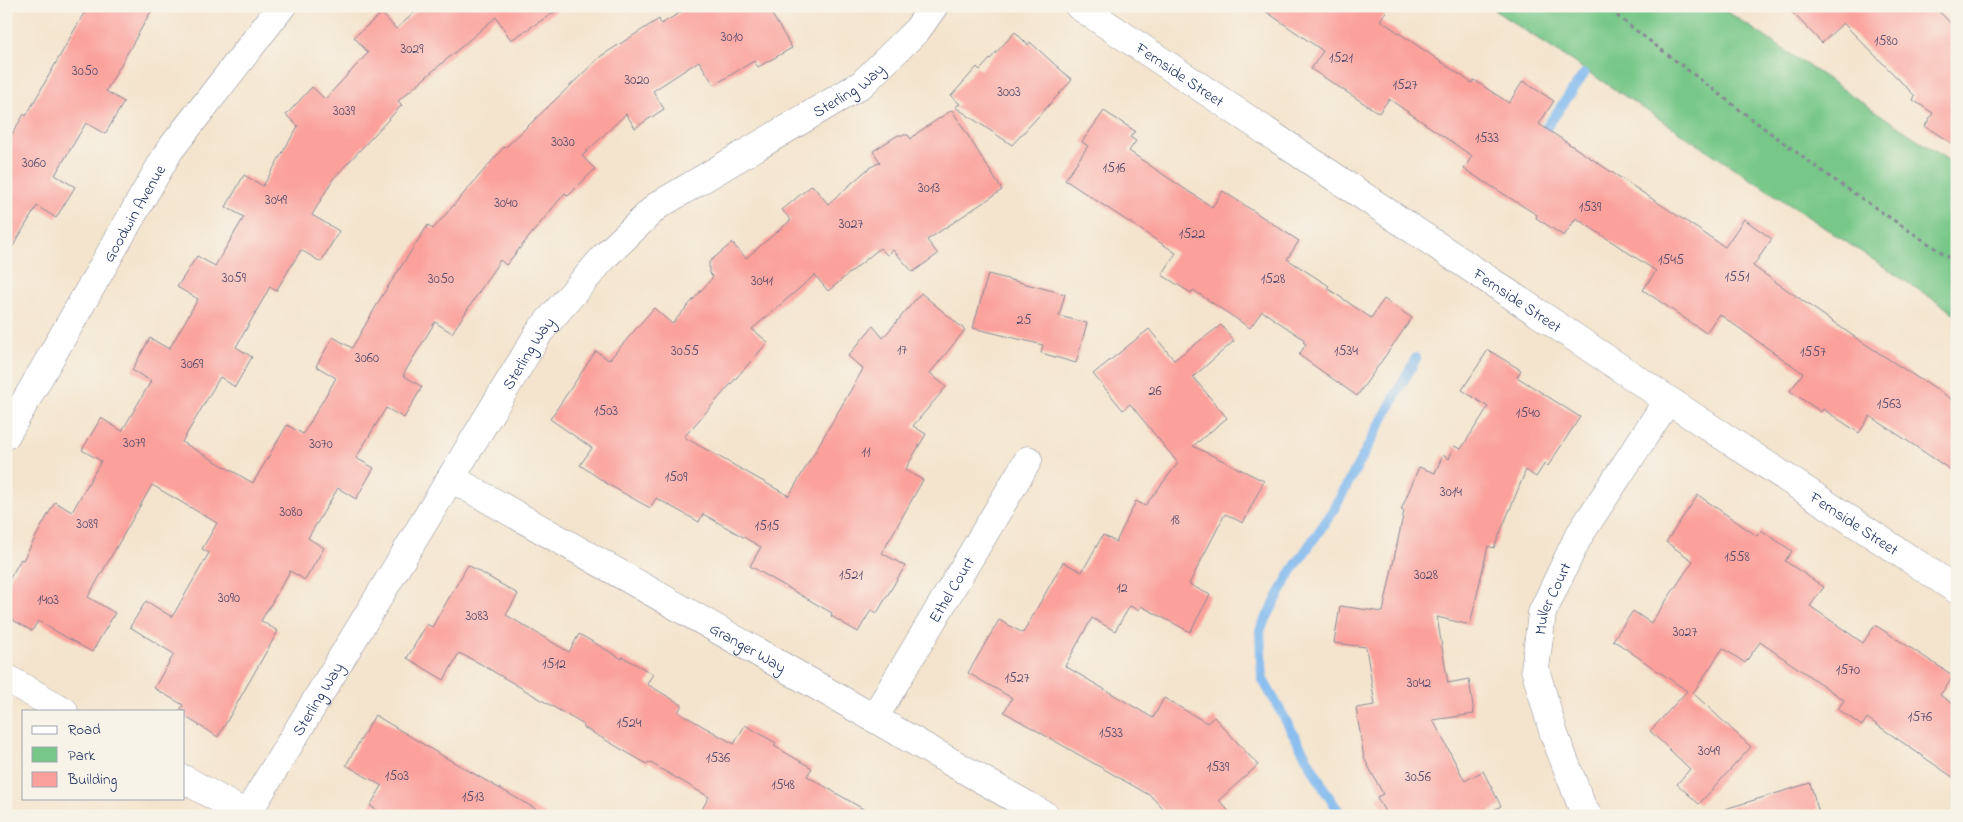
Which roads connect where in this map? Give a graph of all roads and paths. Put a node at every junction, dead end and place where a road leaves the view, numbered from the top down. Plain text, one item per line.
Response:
1 (282, 6) edge
2 (934, 6) edge
3 (1079, 6) edge
4 (1604, 6) edge
5 (1957, 263) edge
6 (1668, 400) junction
7 (6, 435) edge
8 (1028, 460) dead end
9 (451, 478) junction
10 (1957, 590) edge
11 (6, 678) edge
12 (62, 710) edge
13 (874, 718) junction
14 (185, 780) edge
15 (248, 815) edge
16 (1046, 816) edge
17 (1588, 816) edge

1 - 7 street, Goodwin Avenue
2 - 9 street, Sterling Way
3 - 6 street, Fernside Street
4 - 5 path
6 - 10 street, Fernside Street
6 - 17 street, Muller Court
8 - 13 street, Ethel Court
9 - 13 street, Granger Way
9 - 15 street, Sterling Way
11 - 12 street
13 - 16 street, Granger Way
14 - 15 street

